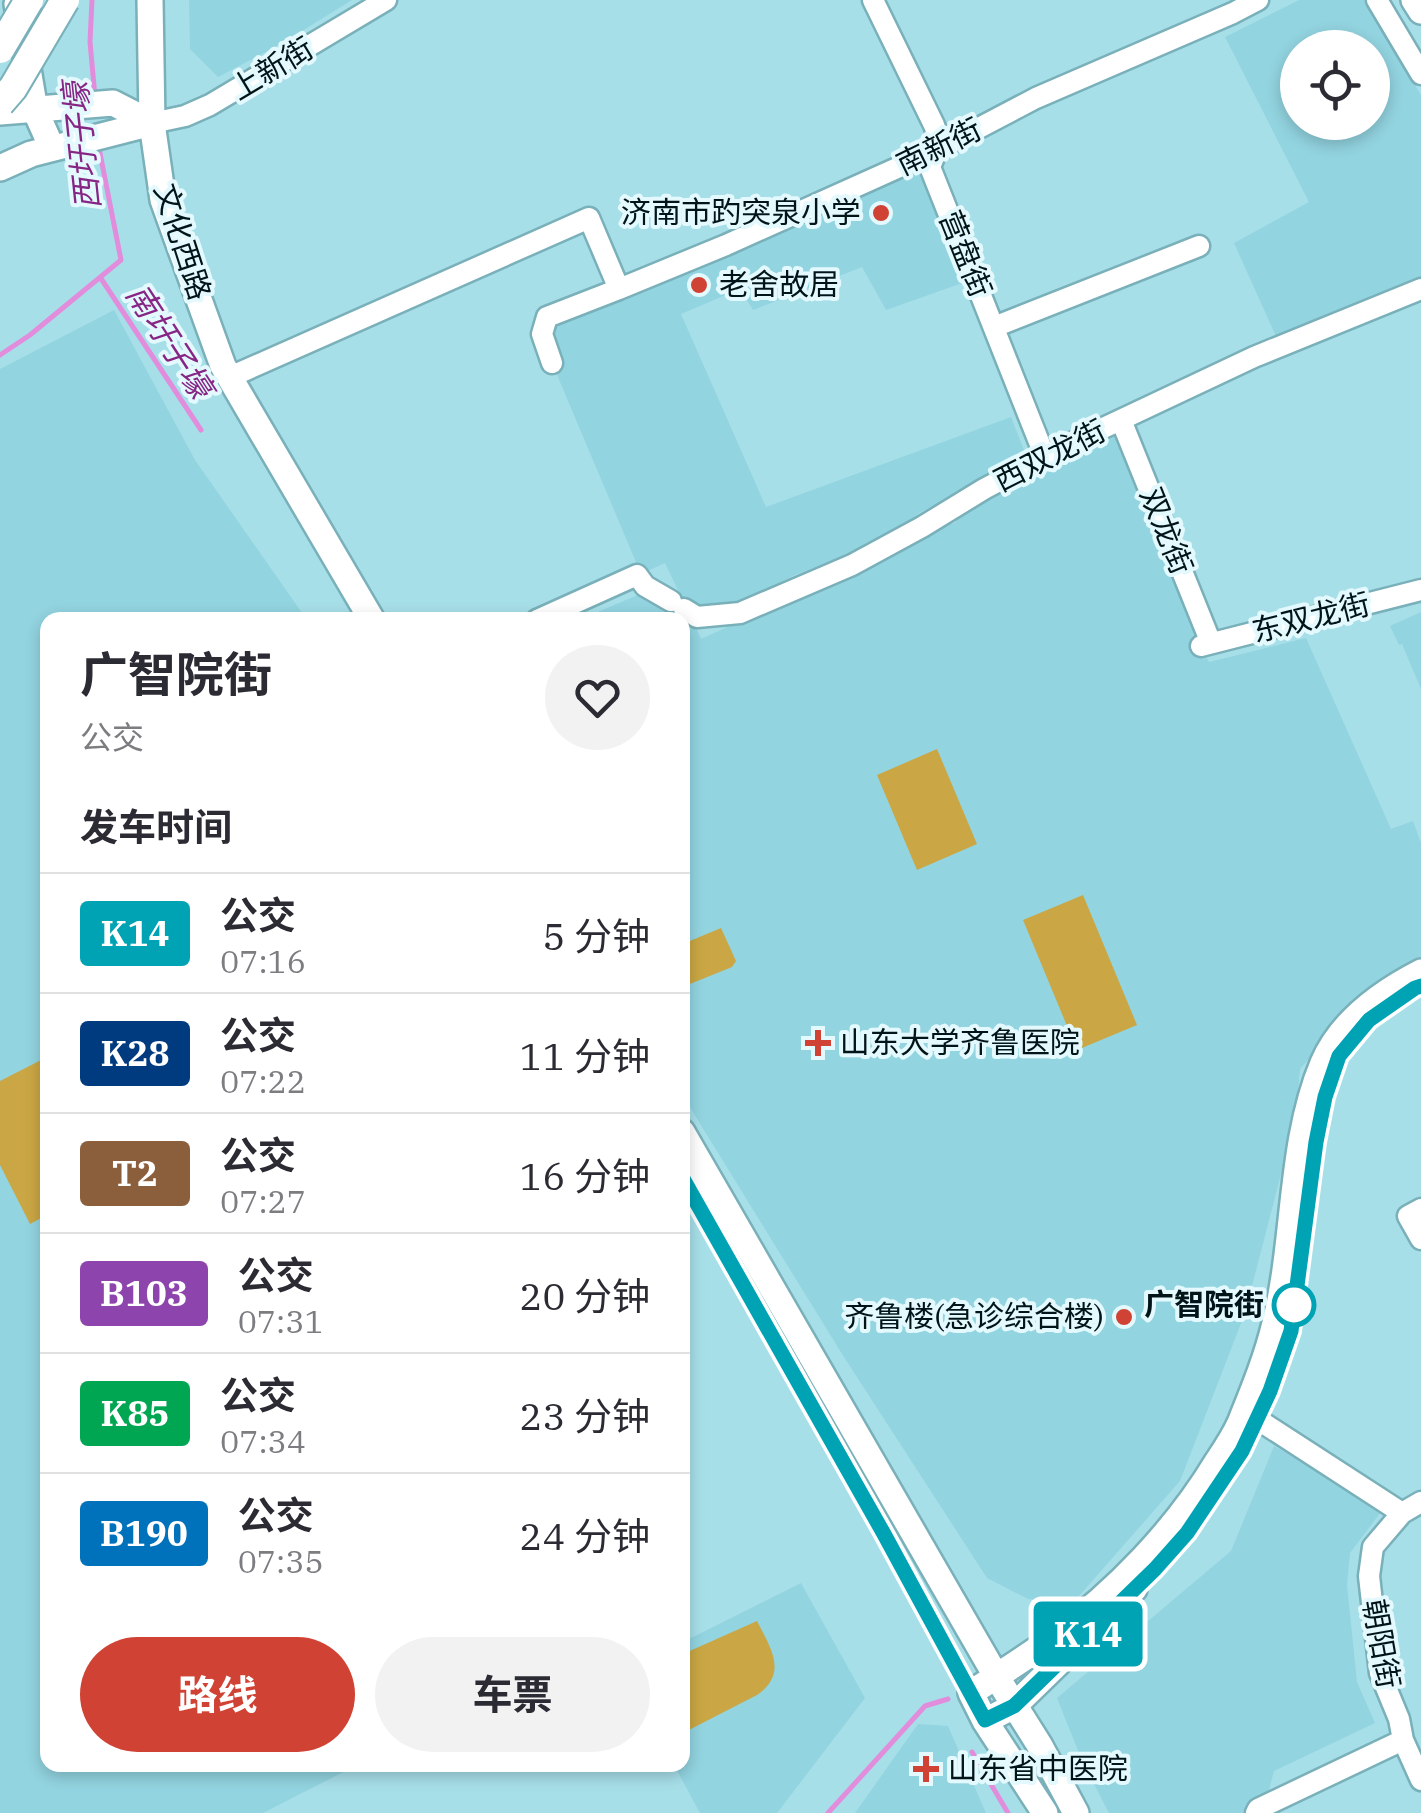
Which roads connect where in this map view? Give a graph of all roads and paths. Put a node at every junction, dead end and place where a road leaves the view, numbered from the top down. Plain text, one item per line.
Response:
1 (17, 0) edge
2 (28, 0) edge
3 (65, 0) edge
4 (150, 0) edge
5 (386, 0) edge
6 (873, 0) edge
7 (1258, 0) edge
8 (1378, 0) edge
9 (1414, 0) edge
10 (1421, 10) edge
11 (0, 49) edge
12 (1421, 74) edge
13 (0, 103) edge
14 (35, 110) junction
15 (0, 112) edge
16 (152, 124) junction
17 (52, 148) junction
18 (935, 152) junction
19 (0, 168) edge
20 (1199, 246) dead end
21 (619, 289) junction
22 (1421, 289) edge
23 (994, 327) junction
24 (552, 363) dead end
25 (230, 378) junction
26 (1121, 420) junction
27 (1046, 457) junction
28 (646, 586) junction
29 (1421, 590) edge
30 (367, 612) edge
31 (555, 612) edge
32 (585, 612) edge
33 (688, 612) edge
34 (690, 613) edge
35 (1206, 645) joint
36 (1421, 972) edge
37 (1421, 986) edge
38 (690, 1146) edge
39 (1421, 1209) edge
40 (1421, 1239) edge
41 (1257, 1419) junction
42 (1412, 1508) edge
43 (996, 1676) junction
44 (1014, 1706) junction
45 (985, 1720) junction
46 (1403, 1740) junction
47 (1421, 1780) edge
48 (1046, 1813) edge
49 (1076, 1813) edge
50 (1256, 1813) edge

1 - 14 main road
2 - 11 highway, bridge
3 - 13 highway, bridge
4 - 16 main road, 文化西路
5 - 16 street, 上新街
6 - 18 street, 营盘街
7 - 18 street, 南新街
8 - 12 street
9 - 10 main road
14 - 15 main road
14 - 16 main road
14 - 17 main road
16 - 17 main road
16 - 25 main road, 文化西路
17 - 19 main road
18 - 21 street, 南新街
18 - 23 street, 营盘街
20 - 23 street
21 - 24 street, 南新街
21 - 25 street
22 - 26 street, 西双龙街
23 - 27 street, 营盘街
25 - 30 main road, 文化西路
26 - 27 street, 西双龙街
26 - 35 street, 双龙街
27 - 34 street, 西双龙街
28 - 31 street
28 - 32 street
28 - 33 street, 西双龙街
29 - 35 street, 东双龙街
36 - 43 main road
37 - 41 main road
38 - 43 main road
39 - 40 street
41 - 42 street
41 - 44 main road
42 - 46 street, 朝阳街
43 - 44 main road
43 - 45 main road
44 - 45 main road
44 - 49 main road
45 - 48 main road
46 - 47 street, 朝阳街
46 - 50 street

